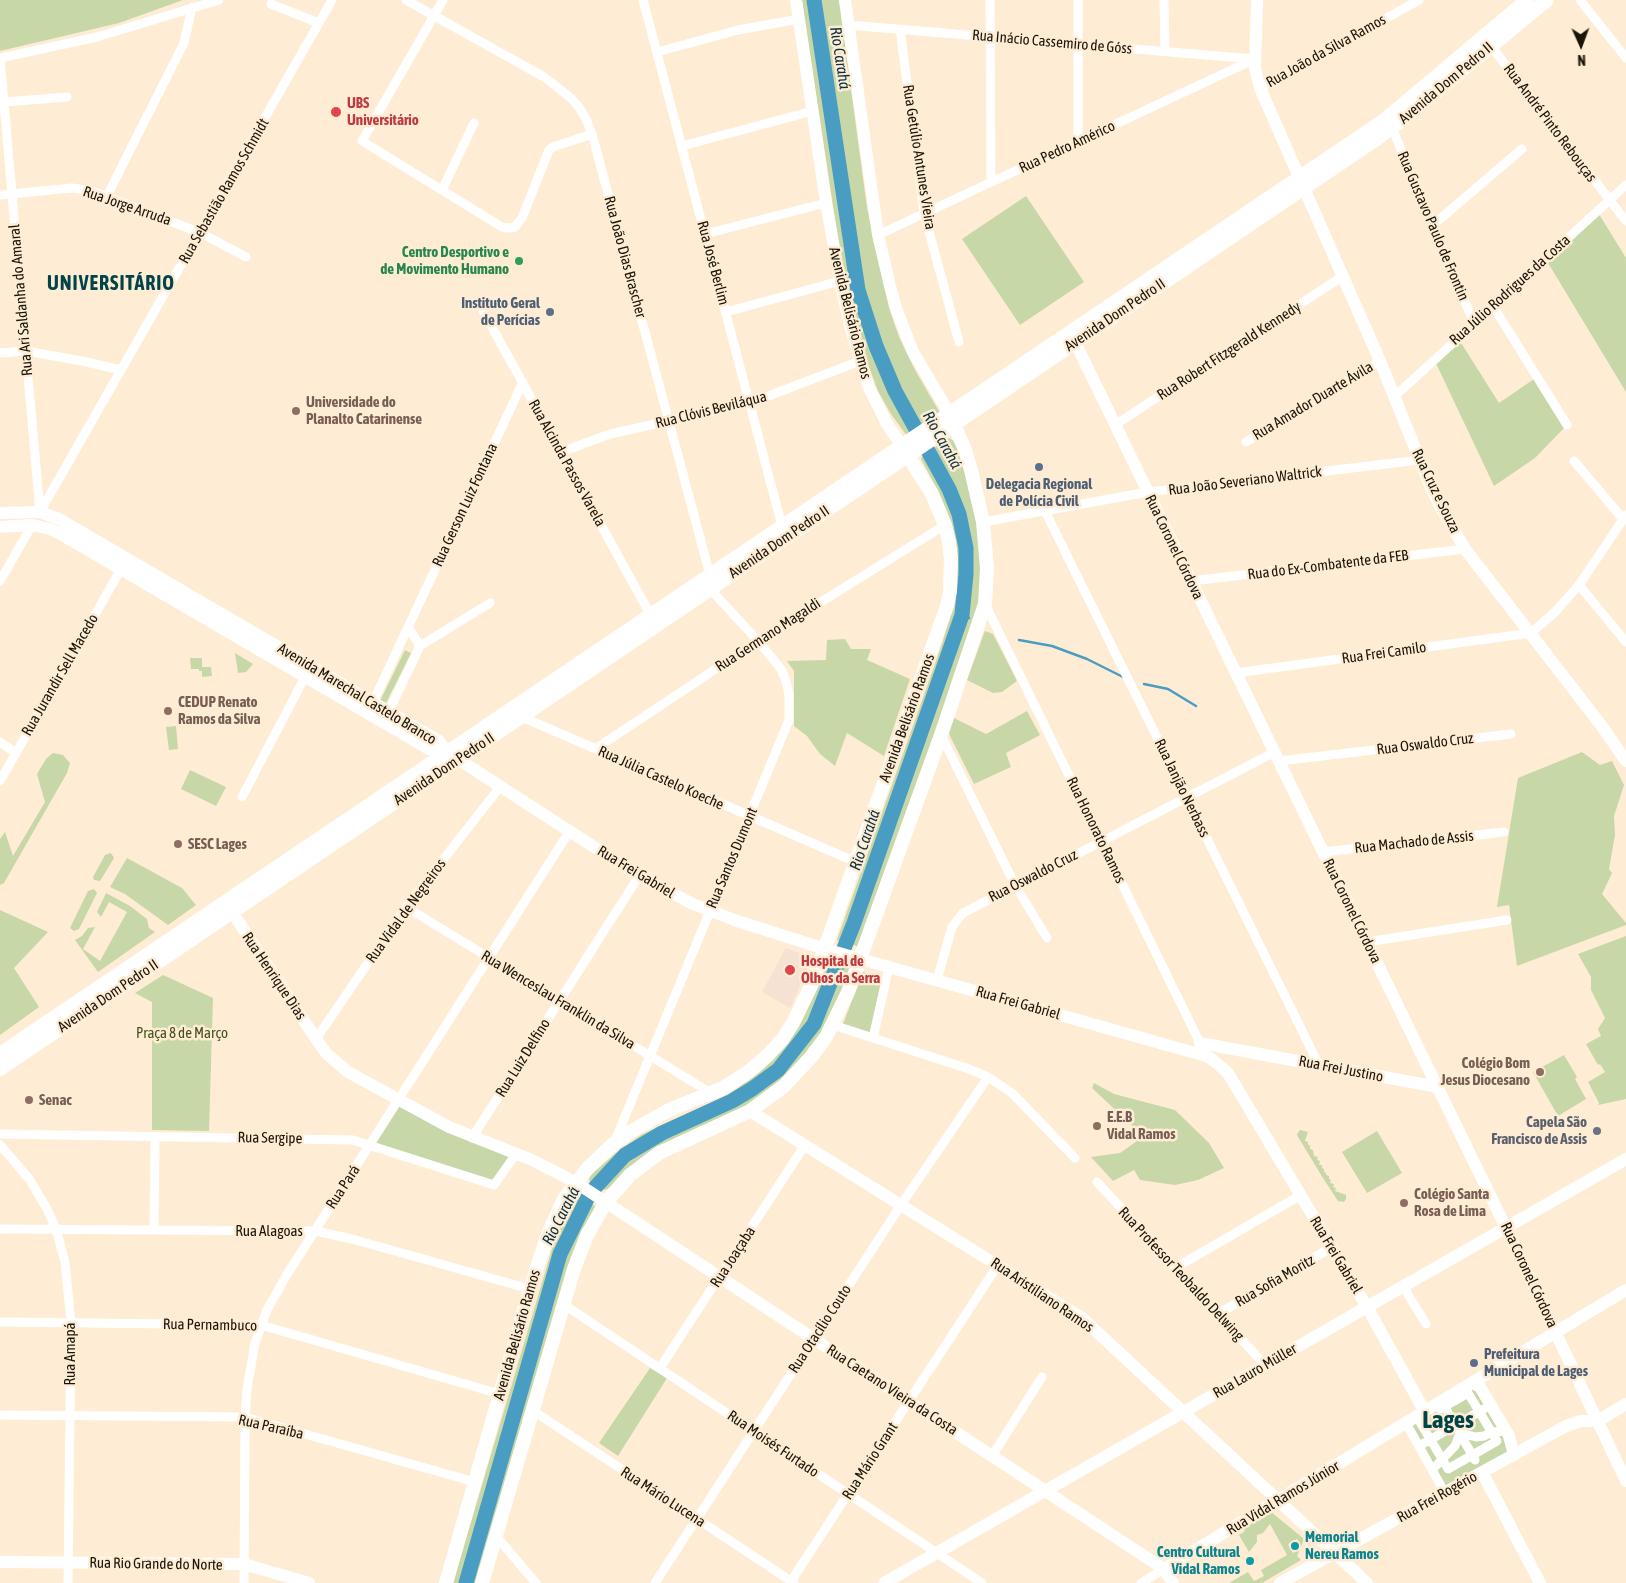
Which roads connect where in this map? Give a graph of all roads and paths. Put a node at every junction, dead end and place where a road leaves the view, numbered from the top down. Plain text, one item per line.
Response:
1 (219, 0) edge
2 (332, 0) edge
3 (406, 0) edge
4 (444, 0) edge
5 (643, 0) edge
6 (796, 0) edge
7 (845, 0) edge
8 (990, 0) edge
9 (1078, 0) edge
10 (1164, 0) edge
11 (1257, 0) edge
12 (1419, 0) edge
13 (1527, 0) edge
14 (1547, 0) edge
15 (1580, 0) edge
16 (204, 2) edge
17 (272, 4) dead end
18 (192, 7) junction
19 (434, 16) junction
20 (800, 18) junction
21 (320, 22) junction
22 (848, 25) junction
23 (900, 29) junction
24 (990, 36) junction
25 (1078, 44) junction
26 (1491, 46) junction
27 (1164, 51) junction
28 (657, 52) junction
29 (0, 58) edge
30 (1626, 58) edge
31 (1255, 59) junction
32 (1260, 88) junction
33 (68, 97) dead end
34 (4, 102) junction
35 (813, 111) junction
36 (474, 123) dead end
37 (1392, 128) junction
38 (592, 134) junction
39 (1078, 142) junction
40 (682, 146) junction
41 (1522, 149) dead end
42 (991, 182) junction
43 (1302, 183) junction
44 (1626, 184) edge
45 (442, 190) junction
46 (12, 194) junction
47 (0, 195) edge
48 (107, 196) junction
49 (1610, 200) junction
50 (826, 203) junction
51 (924, 214) junction
52 (1626, 221) edge
53 (1433, 225) junction
54 (201, 233) junction
55 (705, 234) junction
56 (878, 235) junction
57 (246, 257) dead end
58 (1343, 276) junction
59 (840, 281) junction
60 (1493, 306) junction
61 (483, 311) dead end
62 (726, 312) junction
63 (1474, 323) junction
64 (960, 342) dead end
65 (1075, 342) junction
66 (26, 351) junction
67 (0, 353) edge
68 (860, 361) junction
69 (1380, 361) junction
70 (121, 370) junction
71 (522, 382) junction
72 (1394, 396) junction
73 (750, 403) junction
74 (952, 418) junction
75 (669, 421) junction
76 (1115, 425) junction
77 (1567, 426) dead end
78 (1246, 442) dead end
79 (907, 448) junction
80 (561, 452) junction
81 (1420, 460) junction
82 (1574, 462) dead end
83 (1148, 492) junction
84 (1045, 511) junction
85 (40, 512) junction
86 (0, 513) edge
87 (1625, 517) edge
88 (982, 522) junction
89 (32, 525) junction
90 (944, 525) junction
91 (782, 526) junction
92 (0, 527) edge
93 (1466, 549) junction
94 (120, 569) junction
95 (710, 575) junction
96 (0, 581) edge
97 (1191, 581) junction
98 (1579, 585) junction
99 (710, 589) junction
100 (490, 603) dead end
101 (985, 604) junction
102 (650, 614) junction
103 (408, 627) junction
104 (1531, 633) junction
105 (758, 640) junction
106 (1626, 642) edge
107 (420, 646) junction
108 (1236, 673) junction
109 (305, 677) junction
110 (373, 702) junction
111 (388, 711) junction
112 (372, 716) junction
113 (522, 717) junction
114 (1511, 734) dead end
115 (941, 735) junction
116 (0, 742) edge
117 (594, 749) junction
118 (16, 753) junction
119 (453, 756) junction
120 (1277, 757) junction
121 (1626, 761) edge
122 (0, 782) edge
123 (500, 787) junction
124 (242, 797) dead end
125 (1186, 798) junction
126 (749, 816) junction
127 (569, 832) junction
128 (1504, 832) dead end
129 (1101, 841) junction
130 (1323, 852) junction
131 (856, 862) junction
132 (639, 876) junction
133 (1015, 885) junction
134 (232, 897) junction
135 (406, 907) junction
136 (710, 911) junction
137 (232, 912) junction
138 (1507, 920) dead end
139 (1047, 938) dead end
140 (1367, 942) junction
141 (829, 949) junction
142 (489, 958) junction
143 (857, 958) junction
144 (889, 967) junction
145 (937, 980) junction
146 (559, 1001) junction
147 (833, 1025) junction
148 (873, 1038) junction
149 (316, 1039) junction
150 (1200, 1043) junction
151 (1243, 1051) junction
152 (0, 1054) edge
153 (650, 1056) junction
154 (1206, 1056) junction
155 (1319, 1065) junction
156 (0, 1068) edge
157 (1227, 1072) junction
158 (988, 1077) junction
159 (1438, 1087) junction
160 (710, 1093) junction
161 (398, 1100) junction
162 (750, 1111) junction
163 (0, 1134) edge
164 (155, 1137) junction
165 (472, 1138) junction
166 (370, 1144) junction
167 (613, 1144) junction
168 (0, 1145) edge
169 (805, 1145) junction
170 (516, 1154) junction
171 (1074, 1158) dead end
172 (1626, 1159) edge
173 (1097, 1182) dead end
174 (579, 1185) junction
175 (1301, 1195) junction
176 (602, 1200) junction
177 (900, 1205) junction
178 (1506, 1228) junction
179 (0, 1229) edge
180 (56, 1229) junction
181 (154, 1230) junction
182 (315, 1231) junction
183 (1332, 1247) junction
184 (998, 1266) junction
185 (1176, 1268) junction
186 (719, 1277) junction
187 (1404, 1286) junction
188 (530, 1289) junction
189 (1626, 1290) edge
190 (563, 1304) junction
191 (1367, 1307) junction
192 (1218, 1314) junction
193 (0, 1322) edge
194 (70, 1323) junction
195 (1426, 1324) dead end
196 (261, 1325) junction
197 (1556, 1332) junction
198 (813, 1339) junction
199 (1265, 1365) junction
200 (660, 1368) junction
201 (1042, 1377) dead end
202 (1472, 1388) junction
203 (500, 1394) junction
204 (909, 1401) junction
205 (1474, 1403) junction
206 (1443, 1404) junction
207 (1626, 1404) edge
208 (1491, 1406) junction
209 (532, 1410) junction
210 (1183, 1412) junction
211 (1480, 1412) junction
212 (0, 1415) edge
213 (70, 1416) junction
214 (245, 1417) junction
215 (1415, 1420) junction
216 (1598, 1421) junction
217 (1458, 1430) junction
218 (754, 1431) junction
219 (1506, 1431) junction
220 (1492, 1432) junction
221 (1430, 1440) junction
222 (1419, 1446) junction
223 (1514, 1455) junction
224 (992, 1456) junction
225 (1474, 1458) junction
226 (1442, 1459) junction
227 (1432, 1470) junction
228 (1482, 1472) junction
229 (1626, 1481) edge
230 (475, 1482) junction
231 (1045, 1491) junction
232 (1445, 1493) junction
233 (848, 1494) junction
234 (1278, 1500) junction
235 (697, 1518) junction
236 (496, 1536) junction
237 (937, 1553) junction
238 (1335, 1553) junction
239 (0, 1562) edge
240 (68, 1563) junction
241 (244, 1564) junction
242 (1164, 1569) junction
243 (793, 1582) edge
244 (68, 1583) edge
245 (244, 1583) edge
246 (309, 1583) edge
247 (446, 1583) edge
248 (482, 1583) edge
249 (536, 1583) edge
250 (655, 1583) edge
251 (884, 1583) edge
252 (982, 1583) edge
253 (1141, 1583) edge
254 (1173, 1583) edge
255 (1280, 1583) edge
256 (1367, 1583) edge
257 (1540, 1583) edge

1 - 16 street
2 - 21 street, Rua Sebastião Ramos Schmidt
3 - 19 street, Rua João Dias Brascher
4 - 19 street
5 - 28 street, Rua José Berlim
6 - 20 main road, Avenida Belisário Ramos
7 - 22 main road
8 - 24 street
9 - 25 street
10 - 27 street
11 - 31 main road, Rua Cruz e Souza
12 - 32 street, Rua João da Silva Ramos
13 - 43 main road, Avenida Dom Pedro II
14 - 26 main road, Avenida Dom Pedro II
15 - 30 street
16 - 18 street
17 - 21 street
18 - 29 street
18 - 48 street
19 - 38 street, Rua João Dias Brascher
19 - 45 street
20 - 28 street
20 - 35 main road, Avenida Belisário Ramos
21 - 54 street, Rua Sebastião Ramos Schmidt
22 - 23 street, Rua Inácio Cassemiro de Góss
22 - 56 main road
23 - 24 street, Rua Inácio Cassemiro de Góss
23 - 51 street, Rua Getúlio Antunes Vieira
24 - 25 street, Rua Inácio Cassemiro de Góss
24 - 42 street
25 - 27 street, Rua Inácio Cassemiro de Góss
25 - 39 street
26 - 37 main road, Avenida Dom Pedro II
26 - 49 street, Rua André Pinto Rebouças
27 - 31 street, Rua Inácio Cassemiro de Góss
28 - 40 street, Rua José Berlim
29 - 34 street, Rua Ari Saldanha do Amaral
31 - 32 main road, Rua Cruz e Souza
31 - 39 street, Rua Pedro Américo
32 - 43 main road, Rua Cruz e Souza
33 - 34 street
34 - 46 street, Rua Ari Saldanha do Amaral
35 - 40 street
35 - 50 main road, Avenida Belisário Ramos
36 - 45 street
37 - 43 main road, Avenida Dom Pedro II
37 - 53 street, Rua Gustavo Paulo de Frontin
38 - 45 street
38 - 75 street, Rua João Dias Brascher
39 - 42 street, Rua Pedro Américo
40 - 55 street, Rua José Berlim
41 - 53 street
42 - 51 street, Rua Pedro Américo
43 - 58 main road, Rua Cruz e Souza
43 - 65 main road, Avenida Dom Pedro II
43 - 74 main road, Avenida Dom Pedro II
44 - 49 street, Rua Júlio Rodrigues da Costa
46 - 47 street, Rua Jorge Arruda
46 - 48 street, Rua Jorge Arruda
46 - 66 street, Rua Ari Saldanha do Amaral
48 - 54 street, Rua Jorge Arruda
49 - 52 street, Rua André Pinto Rebouças
49 - 60 street, Rua Júlio Rodrigues da Costa
50 - 55 street
50 - 59 main road, Avenida Belisário Ramos
51 - 56 street, Rua Pedro Américo
51 - 64 street, Rua Getúlio Antunes Vieira
53 - 63 street, Rua Gustavo Paulo de Frontin
54 - 57 street, Rua Jorge Arruda
54 - 70 street, Rua Sebastião Ramos Schmidt
55 - 62 street, Rua José Berlim
56 - 74 main road
58 - 69 main road, Rua Cruz e Souza
58 - 76 street, Rua Robert Fitzgerald Kennedy
59 - 62 street
59 - 68 main road, Avenida Belisário Ramos
60 - 63 street, Rua Júlio Rodrigues da Costa
60 - 77 street
61 - 71 street, Rua Alcinda Passos Varela
62 - 73 street, Rua José Berlim
63 - 72 street, Rua Júlio Rodrigues da Costa
65 - 74 main road, Avenida Dom Pedro II
65 - 76 main road, Rua Coronel Córdova
66 - 67 street
66 - 70 street
66 - 85 street, Rua Ari Saldanha do Amaral
68 - 73 street, Rua Clóvis Beviláqua
68 - 79 main road, Avenida Belisário Ramos
69 - 72 main road, Rua Cruz e Souza
69 - 78 street, Rua Amador Duarte Ávila
70 - 85 street, Rua Sebastião Ramos Schmidt
71 - 80 street, Rua Alcinda Passos Varela
71 - 103 street, Rua Gerson Luiz Fontana
72 - 81 main road, Rua Cruz e Souza
73 - 75 street, Rua Clóvis Beviláqua
73 - 91 street, Rua José Berlim
74 - 79 main road, Avenida Dom Pedro II
74 - 88 main road
75 - 80 street, Rua Clóvis Beviláqua
75 - 95 street, Rua João Dias Brascher
76 - 83 main road, Rua Coronel Córdova
79 - 90 main road, Avenida Belisário Ramos
79 - 91 main road, Avenida Dom Pedro II
79 - 99 main road, Avenida Dom Pedro II
80 - 102 street, Rua Alcinda Passos Varela
81 - 83 street, Rua João Severiano Waltrick
81 - 93 main road, Rua Cruz e Souza
82 - 87 street
83 - 84 street, Rua João Severiano Waltrick
83 - 97 main road, Rua Coronel Córdova
84 - 88 street, Rua João Severiano Waltrick
84 - 125 street, Rua Janjão Nerbass
85 - 86 main road, Avenida Marechal Castelo Branco
85 - 92 main road
85 - 110 main road, Avenida Marechal Castelo Branco
87 - 98 street
88 - 101 main road
89 - 92 main road, Avenida Marechal Castelo Branco
89 - 94 main road, Avenida Marechal Castelo Branco
89 - 96 street
90 - 105 street, Rua Germano Magaldi
90 - 131 main road, Avenida Belisário Ramos
91 - 95 main road, Avenida Dom Pedro II
93 - 97 street, Rua do Ex-Combatente da FEB
93 - 104 main road, Rua Cruz e Souza
94 - 109 main road, Avenida Marechal Castelo Branco
94 - 118 street, Rua Jurandir Sell Macedo
95 - 102 main road, Avenida Dom Pedro II
97 - 108 main road, Rua Coronel Córdova
98 - 104 street
98 - 106 street
99 - 105 street, Rua Santos Dumont
99 - 113 main road, Avenida Dom Pedro II
100 - 107 street
101 - 115 main road
101 - 129 street, Rua Honorato Ramos
102 - 119 main road, Avenida Dom Pedro II
103 - 107 street
103 - 110 street, Rua Gerson Luiz Fontana
104 - 108 street, Rua Frei Camilo
104 - 121 main road, Rua Cruz e Souza
105 - 117 street, Rua Germano Magaldi
105 - 126 street, Rua Santos Dumont
107 - 111 street
108 - 120 main road, Rua Coronel Córdova
109 - 112 main road, Avenida Marechal Castelo Branco
109 - 124 street
110 - 111 main road, Avenida Marechal Castelo Branco
110 - 112 main road
111 - 112 main road
111 - 119 main road, Avenida Marechal Castelo Branco
112 - 119 main road, Avenida Marechal Castelo Branco
113 - 117 street, Rua Júlia Castelo Koeche
113 - 119 main road, Avenida Dom Pedro II
114 - 120 street, Rua Oswaldo Cruz
115 - 133 street
115 - 143 main road
116 - 118 street
117 - 126 street, Rua Júlia Castelo Koeche
118 - 122 street, Rua Jurandir Sell Macedo
119 - 123 main road, Rua Frei Gabriel
119 - 134 main road, Avenida Dom Pedro II
119 - 137 main road, Avenida Dom Pedro II
120 - 125 street, Rua Oswaldo Cruz
120 - 130 main road, Rua Coronel Córdova
123 - 127 main road, Rua Frei Gabriel
123 - 135 street, Rua Vidal de Negreiros
125 - 129 street, Rua Oswaldo Cruz
125 - 155 street, Rua Janjão Nerbass
126 - 131 street, Rua Júlia Castelo Koeche
126 - 136 street, Rua Santos Dumont
127 - 132 main road, Rua Frei Gabriel
127 - 142 street, Rua Pará
128 - 130 street, Rua Machado de Assis
129 - 133 street, Rua Oswaldo Cruz
129 - 150 street, Rua Honorato Ramos
130 - 140 main road, Rua Coronel Córdova
131 - 141 main road, Avenida Belisário Ramos
132 - 136 main road, Rua Frei Gabriel
132 - 146 street, Rua Luiz Delfino
133 - 139 street
133 - 145 street, Rua Oswaldo Cruz
134 - 137 main road
134 - 152 main road, Avenida Dom Pedro II
135 - 142 street, Rua Wenceslau Franklin da Silva
135 - 149 street, Rua Vidal de Negreiros
136 - 141 main road, Rua Frei Gabriel
136 - 153 street, Rua Santos Dumont
137 - 149 main road, Rua Henrique Dias
137 - 156 main road, Avenida Dom Pedro II
138 - 140 street
140 - 159 main road, Rua Coronel Córdova
141 - 143 main road, Rua Frei Gabriel
141 - 160 main road, Avenida Belisário Ramos
142 - 146 street, Rua Wenceslau Franklin da Silva
142 - 161 street, Rua Pará
143 - 144 main road, Rua Frei Gabriel
143 - 147 main road
144 - 145 main road, Rua Frei Gabriel
144 - 148 street
145 - 154 main road, Rua Frei Gabriel
146 - 153 street, Rua Wenceslau Franklin da Silva
146 - 165 street, Rua Luiz Delfino
147 - 148 street
147 - 162 main road
148 - 158 street
149 - 161 main road, Rua Henrique Dias
150 - 151 main road, Rua Frei Justino
150 - 154 main road, Rua Honorato Ramos
151 - 155 main road, Rua Frei Justino
151 - 157 main road
153 - 160 street, Rua Wenceslau Franklin da Silva
153 - 167 street, Rua Santos Dumont
154 - 157 main road, Rua Frei Gabriel
155 - 159 main road, Rua Frei Justino
157 - 175 main road, Rua Frei Gabriel
158 - 171 street
158 - 177 street, Rua Otacílio Couto
159 - 178 main road, Rua Coronel Córdova
160 - 167 main road, Avenida Belisário Ramos
161 - 165 main road, Rua Henrique Dias
161 - 166 street, Rua Pará
162 - 169 main road, Rua Aristiliano Ramos
162 - 176 main road
163 - 164 street, Rua Sergipe
164 - 166 street, Rua Sergipe
164 - 181 street
165 - 170 main road, Rua Caetano Vieira da Costa
166 - 170 street, Rua Sergipe
166 - 182 street, Rua Pará
167 - 174 main road, Avenida Belisário Ramos
168 - 180 street, Rua Amapá
169 - 177 main road, Rua Aristiliano Ramos
169 - 186 street, Rua Joaçaba
170 - 174 main road, Rua Caetano Vieira da Costa
172 - 178 main road, Rua Lauro Müller
173 - 185 street, Rua Professor Teobaldo Delwing
174 - 176 main road, Rua Caetano Vieira da Costa
174 - 188 main road, Avenida Belisário Ramos
175 - 183 main road, Rua Frei Gabriel
175 - 185 street
176 - 186 main road, Rua Caetano Vieira da Costa
176 - 190 main road
177 - 184 main road, Rua Aristiliano Ramos
177 - 198 street, Rua Otacílio Couto
178 - 187 main road, Rua Lauro Müller
178 - 197 main road, Rua Coronel Córdova
179 - 180 street, Rua Alagoas
180 - 181 street, Rua Alagoas
180 - 194 street, Rua Amapá
181 - 182 street, Rua Alagoas
182 - 188 street, Rua Alagoas
182 - 196 street, Rua Pará
183 - 191 main road, Rua Frei Gabriel
183 - 192 street, Rua Sofia Moritz
184 - 204 street, Rua Mário Grant
184 - 210 main road, Rua Aristiliano Ramos
185 - 192 street, Rua Professor Teobaldo Delwing
186 - 198 main road, Rua Caetano Vieira da Costa
186 - 200 street, Rua Joaçaba
187 - 191 main road, Rua Lauro Müller
187 - 195 street
188 - 203 main road, Avenida Belisário Ramos
189 - 197 main road, Rua Vidal Ramos Júnior
190 - 200 street, Rua Moisés Furtado
190 - 209 main road
191 - 199 main road, Rua Lauro Müller
191 - 215 main road, Rua Frei Gabriel
192 - 199 street, Rua Professor Teobaldo Delwing
193 - 194 street, Rua Pernambuco
194 - 196 street, Rua Pernambuco
194 - 213 street, Rua Amapá
196 - 203 street, Rua Pernambuco
196 - 214 street, Rua Pará
197 - 202 main road, Rua Vidal Ramos Júnior
197 - 216 main road, Rua Coronel Córdova
198 - 204 main road, Rua Caetano Vieira da Costa
198 - 218 street, Rua Otacílio Couto
199 - 210 main road, Rua Lauro Müller
200 - 218 street, Rua Moisés Furtado
201 - 224 street
202 - 205 street
202 - 205 street
202 - 206 main road, Rua Vidal Ramos Júnior
202 - 208 main road
203 - 230 main road, Avenida Belisário Ramos
204 - 224 main road, Rua Caetano Vieira da Costa
204 - 233 street, Rua Mário Grant
205 - 211 street
206 - 215 main road, Rua Vidal Ramos Júnior
206 - 217 street
207 - 216 main road
208 - 211 street
208 - 219 main road
209 - 235 street, Rua Mário Lucena
209 - 236 main road
210 - 231 main road, Rua Lauro Müller
210 - 234 main road, Rua Aristiliano Ramos
211 - 217 street
211 - 220 street
212 - 213 street, Rua Paraíba
213 - 214 street, Rua Paraíba
213 - 240 street, Rua Amapá
214 - 230 street, Rua Paraíba
214 - 241 street, Rua Pará
215 - 221 street
215 - 222 street
215 - 234 main road, Rua Vidal Ramos Júnior
216 - 223 main road, Rua Frei Rogério
216 - 229 main road, Rua Coronel Córdova
217 - 220 street
217 - 221 street
217 - 225 street
217 - 226 street
218 - 233 street, Rua Moisés Furtado
218 - 235 street, Rua Otacílio Couto
219 - 220 street
219 - 223 main road
220 - 225 street
221 - 222 street
221 - 226 street
222 - 227 street
223 - 228 main road, Rua Frei Rogério
224 - 231 main road, Rua Caetano Vieira da Costa
225 - 226 street
226 - 227 street
227 - 232 street
228 - 232 main road, Rua Frei Rogério
228 - 257 main road
230 - 247 main road, Avenida Belisário Ramos
231 - 237 main road, Rua Lauro Müller
231 - 242 main road, Rua Caetano Vieira da Costa
232 - 238 main road, Rua Frei Rogério
233 - 237 street, Rua Moisés Furtado
233 - 243 street, Rua Mário Grant
234 - 238 main road, Rua Aristiliano Ramos
234 - 242 main road, Rua Vidal Ramos Júnior
235 - 243 street, Rua Mário Lucena
235 - 250 street, Rua Otacílio Couto
236 - 248 main road
236 - 249 street
237 - 251 main road, Rua Lauro Müller
237 - 252 street, Rua Moisés Furtado
238 - 255 main road, Rua Frei Rogério
238 - 256 main road, Rua Aristiliano Ramos
239 - 240 main road, Rua Rio Grande do Norte
240 - 241 main road, Rua Rio Grande do Norte
240 - 244 street, Rua Amapá
241 - 245 street, Rua Pará
241 - 246 main road, Rua Rio Grande do Norte
242 - 253 street, Rua Vidal Ramos Júnior
242 - 254 main road, Rua Caetano Vieira da Costa

